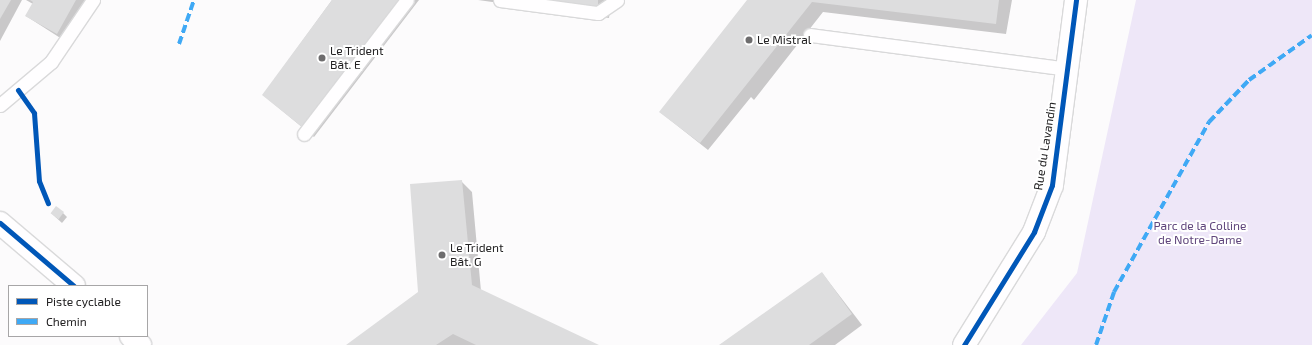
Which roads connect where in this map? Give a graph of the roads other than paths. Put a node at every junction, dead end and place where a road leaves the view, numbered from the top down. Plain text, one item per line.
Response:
1 (93, 0) edge
2 (407, 0) edge
3 (500, 0) edge
4 (617, 0) edge
5 (1076, 0) edge
6 (810, 35) dead end
7 (1068, 69) junction
8 (0, 106) edge
9 (304, 134) dead end
10 (0, 223) edge
11 (73, 285) edge
12 (132, 337) edge
13 (140, 345) edge
14 (964, 345) edge

1 - 8 lane
2 - 9 lane
3 - 4 lane
5 - 7 street, Rue du Lavandin
6 - 7 lane
7 - 14 street, Rue du Lavandin
10 - 11 street
12 - 13 street

